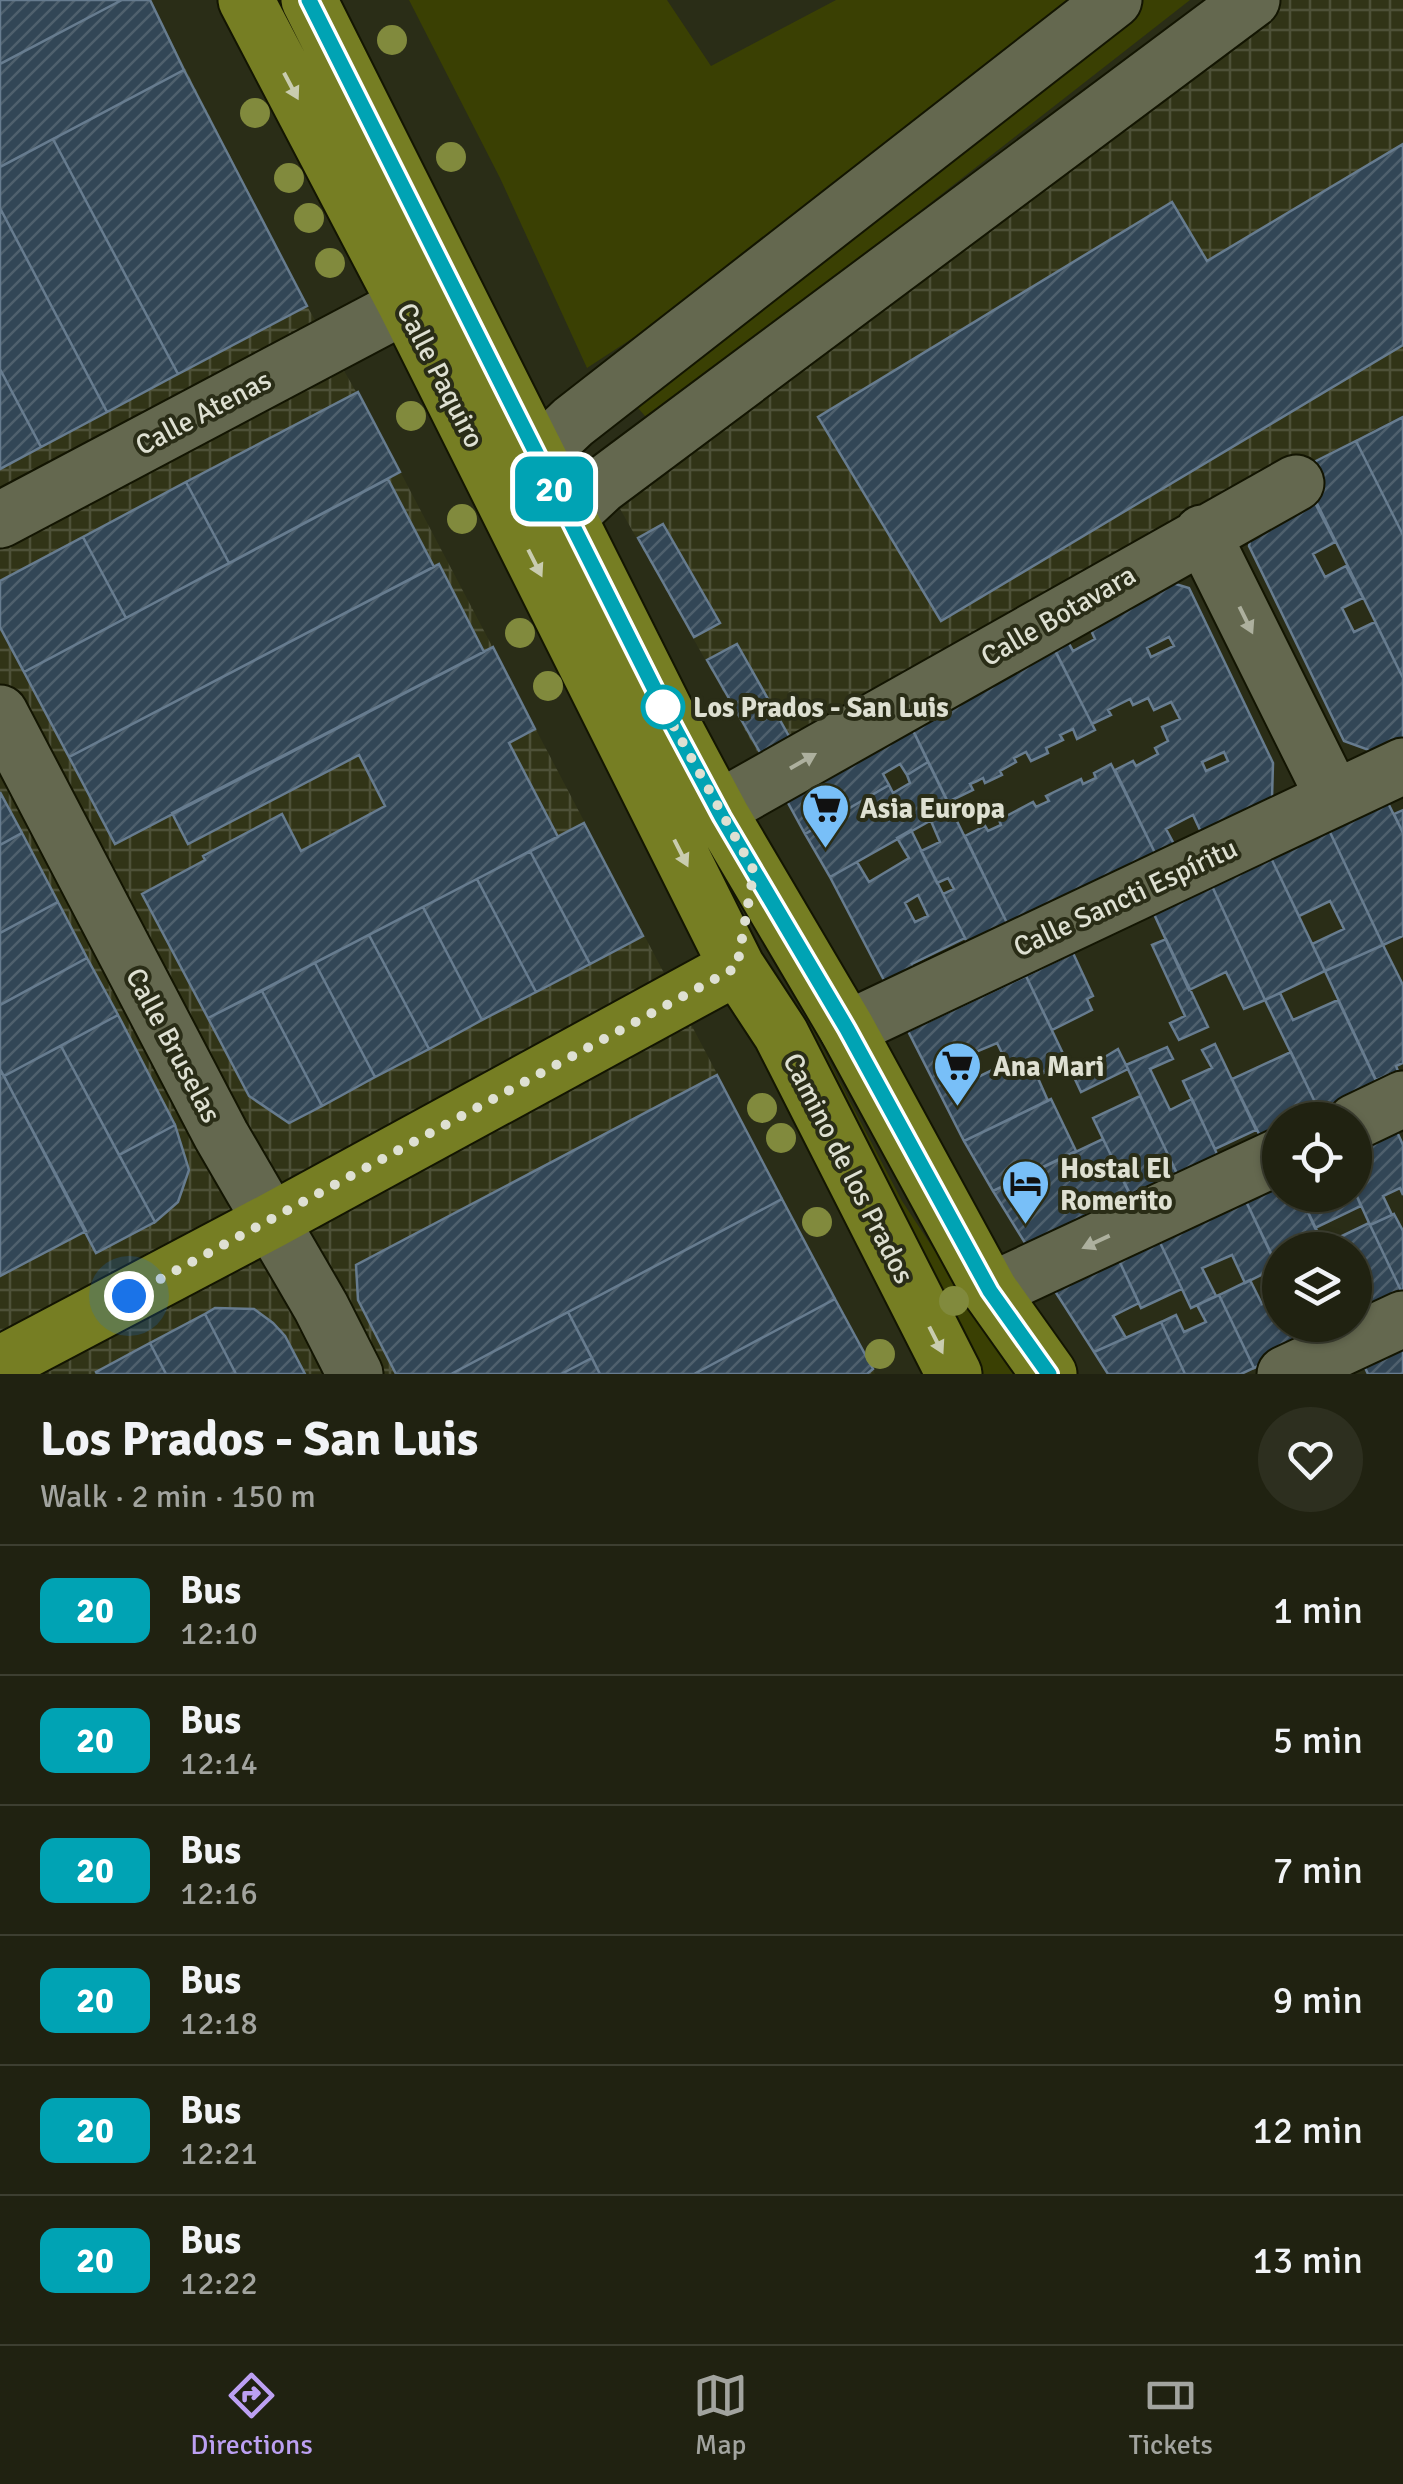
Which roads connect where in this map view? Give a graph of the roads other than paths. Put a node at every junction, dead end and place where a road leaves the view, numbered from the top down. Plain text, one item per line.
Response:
1 (246, 0) edge
2 (309, 0) edge
3 (1114, 0) edge
4 (1252, 0) edge
5 (406, 305) junction
6 (537, 456) junction
7 (1296, 483) dead end
8 (568, 517) junction
9 (0, 520) edge
10 (1202, 533) junction
11 (0, 713) edge
12 (1403, 766) edge
13 (1334, 798) junction
14 (718, 809) junction
15 (754, 871) junction
16 (737, 967) junction
17 (841, 1022) junction
18 (1403, 1099) edge
19 (1372, 1114) edge
20 (1262, 1164) edge
21 (271, 1221) junction
22 (990, 1291) junction
23 (1403, 1318) edge
24 (0, 1364) edge
25 (355, 1374) edge
26 (954, 1374) edge
27 (1049, 1374) edge
28 (1285, 1374) edge

1 -> 5 main road, Calle Paquiro
2 - 6 main road, Calle Paquiro
3 - 6 street
4 - 8 street
5 - 9 street, Calle Atenas
5 -> 16 main road, Calle Paquiro
6 - 8 main road, Calle Paquiro
7 - 10 street, Calle Botavara
8 - 14 main road, Calle Paquiro
10 -> 13 street
14 -> 10 street, Calle Botavara
11 - 21 street, Calle Bruselas
12 - 13 street, Calle Sancti Espíritu
13 - 17 street, Calle Sancti Espíritu
14 - 15 main road, Calle Paquiro
15 - 16 main road
15 - 17 main road
16 - 17 main road
16 - 21 main road
16 -> 26 main road, Camino de los Prados
17 - 22 main road
18 - 19 street
20 -> 22 street
21 - 24 main road
21 - 25 street, Calle Bruselas
22 - 27 main road
23 - 28 street

